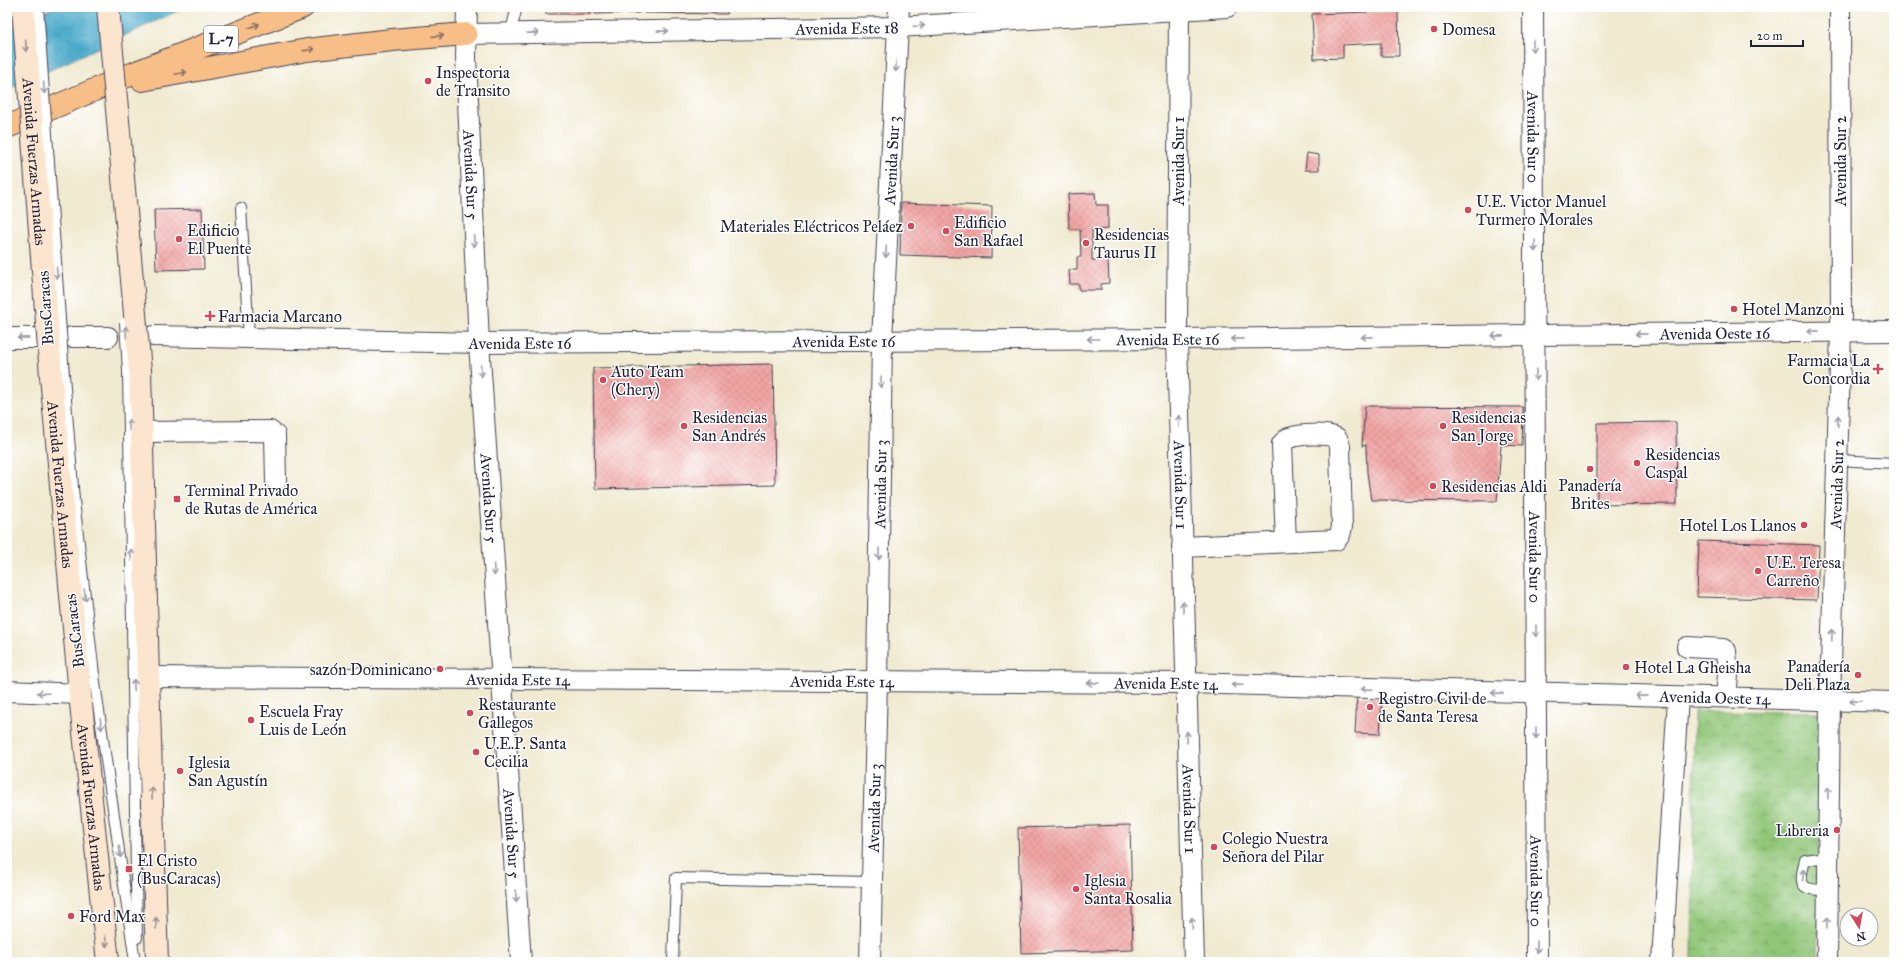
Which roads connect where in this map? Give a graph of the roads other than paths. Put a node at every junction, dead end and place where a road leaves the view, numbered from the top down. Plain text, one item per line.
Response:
1 (23, 7) edge
2 (38, 7) edge
3 (98, 7) edge
4 (108, 7) edge
5 (303, 7) edge
6 (467, 7) edge
7 (517, 7) edge
8 (899, 7) edge
9 (1227, 7) edge
10 (1533, 7) edge
11 (1840, 7) edge
12 (1179, 8) edge
13 (898, 27) junction
14 (466, 34) junction
15 (510, 34) junction
16 (142, 80) dead end
17 (7, 127) edge
18 (241, 208) dead end
19 (1841, 331) junction
20 (1894, 331) edge
21 (153, 336) dead end
22 (1536, 336) junction
23 (72, 337) dead end
24 (108, 337) dead end
25 (249, 337) junction
26 (7, 338) edge
27 (38, 338) dead end
28 (1177, 339) junction
29 (882, 340) junction
30 (479, 343) junction
31 (134, 371) junction
32 (58, 375) junction
33 (142, 432) junction
34 (1836, 460) junction
35 (1894, 463) edge
36 (276, 481) dead end
37 (1286, 542) junction
38 (1182, 547) junction
39 (1687, 647) dead end
40 (148, 677) junction
41 (500, 678) junction
42 (878, 681) junction
43 (1185, 683) junction
44 (7, 691) edge
45 (80, 694) junction
46 (1536, 694) junction
47 (1678, 697) junction
48 (1726, 698) junction
49 (1830, 700) junction
50 (1894, 702) edge
51 (1827, 857) junction
52 (872, 882) junction
53 (1827, 890) junction
54 (108, 962) edge
55 (137, 962) edge
56 (157, 962) edge
57 (521, 962) edge
58 (673, 962) edge
59 (870, 962) edge
60 (1194, 962) edge
61 (1537, 962) edge
62 (1662, 962) edge
63 (1826, 962) edge

1 -> 32 main road, Avenida Fuerzas Armadas, bridge
2 -> 32 lane, BusCaracas, bridge
31 -> 3 lane, BusCaracas, bridge
4 - 31 main road, bridge
17 -> 5 highway, L-7
6 - 14 street, Avenida Sur 5
7 - 15 lane
8 - 13 street, Avenida Sur 3
9 - 12 street, Avenida Este 18
10 -> 22 street, Avenida Sur 0
11 - 19 street, Avenida Sur 2
13 -> 12 street, Avenida Este 18
12 - 28 street, Avenida Sur 1
15 -> 13 street, Avenida Este 18
13 -> 29 street, Avenida Sur 3
14 - 15 street, Avenida Este 18
16 -> 14 highway
14 -> 30 street, Avenida Sur 5
18 - 25 lane
19 - 20 street, Avenida Oeste 16
19 -> 22 street, Avenida Oeste 16
34 -> 19 street, Avenida Sur 2
21 - 25 street, Avenida Este 16
22 -> 28 street, Avenida Este 16
22 -> 46 street, Avenida Sur 0
23 - 24 street
25 - 30 street, Avenida Este 16
27 -> 26 street
28 -> 29 street, Avenida Este 16
38 -> 28 street, Avenida Sur 1
29 - 30 street, Avenida Este 16
29 -> 42 street, Avenida Sur 3
30 -> 41 street, Avenida Sur 5
31 - 33 main road
55 -> 31 lane, BusCaracas
32 - 45 main road, Avenida Fuerzas Armadas
32 -> 55 lane, BusCaracas
33 - 36 street
33 - 40 main road
34 - 35 lane
49 -> 34 street, Avenida Sur 2
37 - 37 street
37 - 38 street
43 -> 38 street, Avenida Sur 1
39 - 48 street
40 - 41 street, Avenida Este 14
56 -> 40 main road
41 - 42 street, Avenida Este 14
41 -> 57 street, Avenida Sur 5
43 -> 42 street, Avenida Este 14
42 - 52 street, Avenida Sur 3
46 -> 43 street, Avenida Este 14
60 -> 43 street, Avenida Sur 1
45 -> 44 street
45 -> 54 main road, Avenida Fuerzas Armadas
47 -> 46 street, Avenida Oeste 14
46 -> 61 street, Avenida Sur 0
47 - 48 street, Avenida Oeste 14
47 - 62 street
48 - 49 street, Avenida Oeste 14
50 -> 49 street, Avenida Oeste 14
51 -> 49 street, Avenida Sur 2
51 - 53 street, Avenida Sur 2
53 -> 51 lane
52 - 58 lane
52 - 59 street, Avenida Sur 3
63 -> 53 street, Avenida Sur 2

